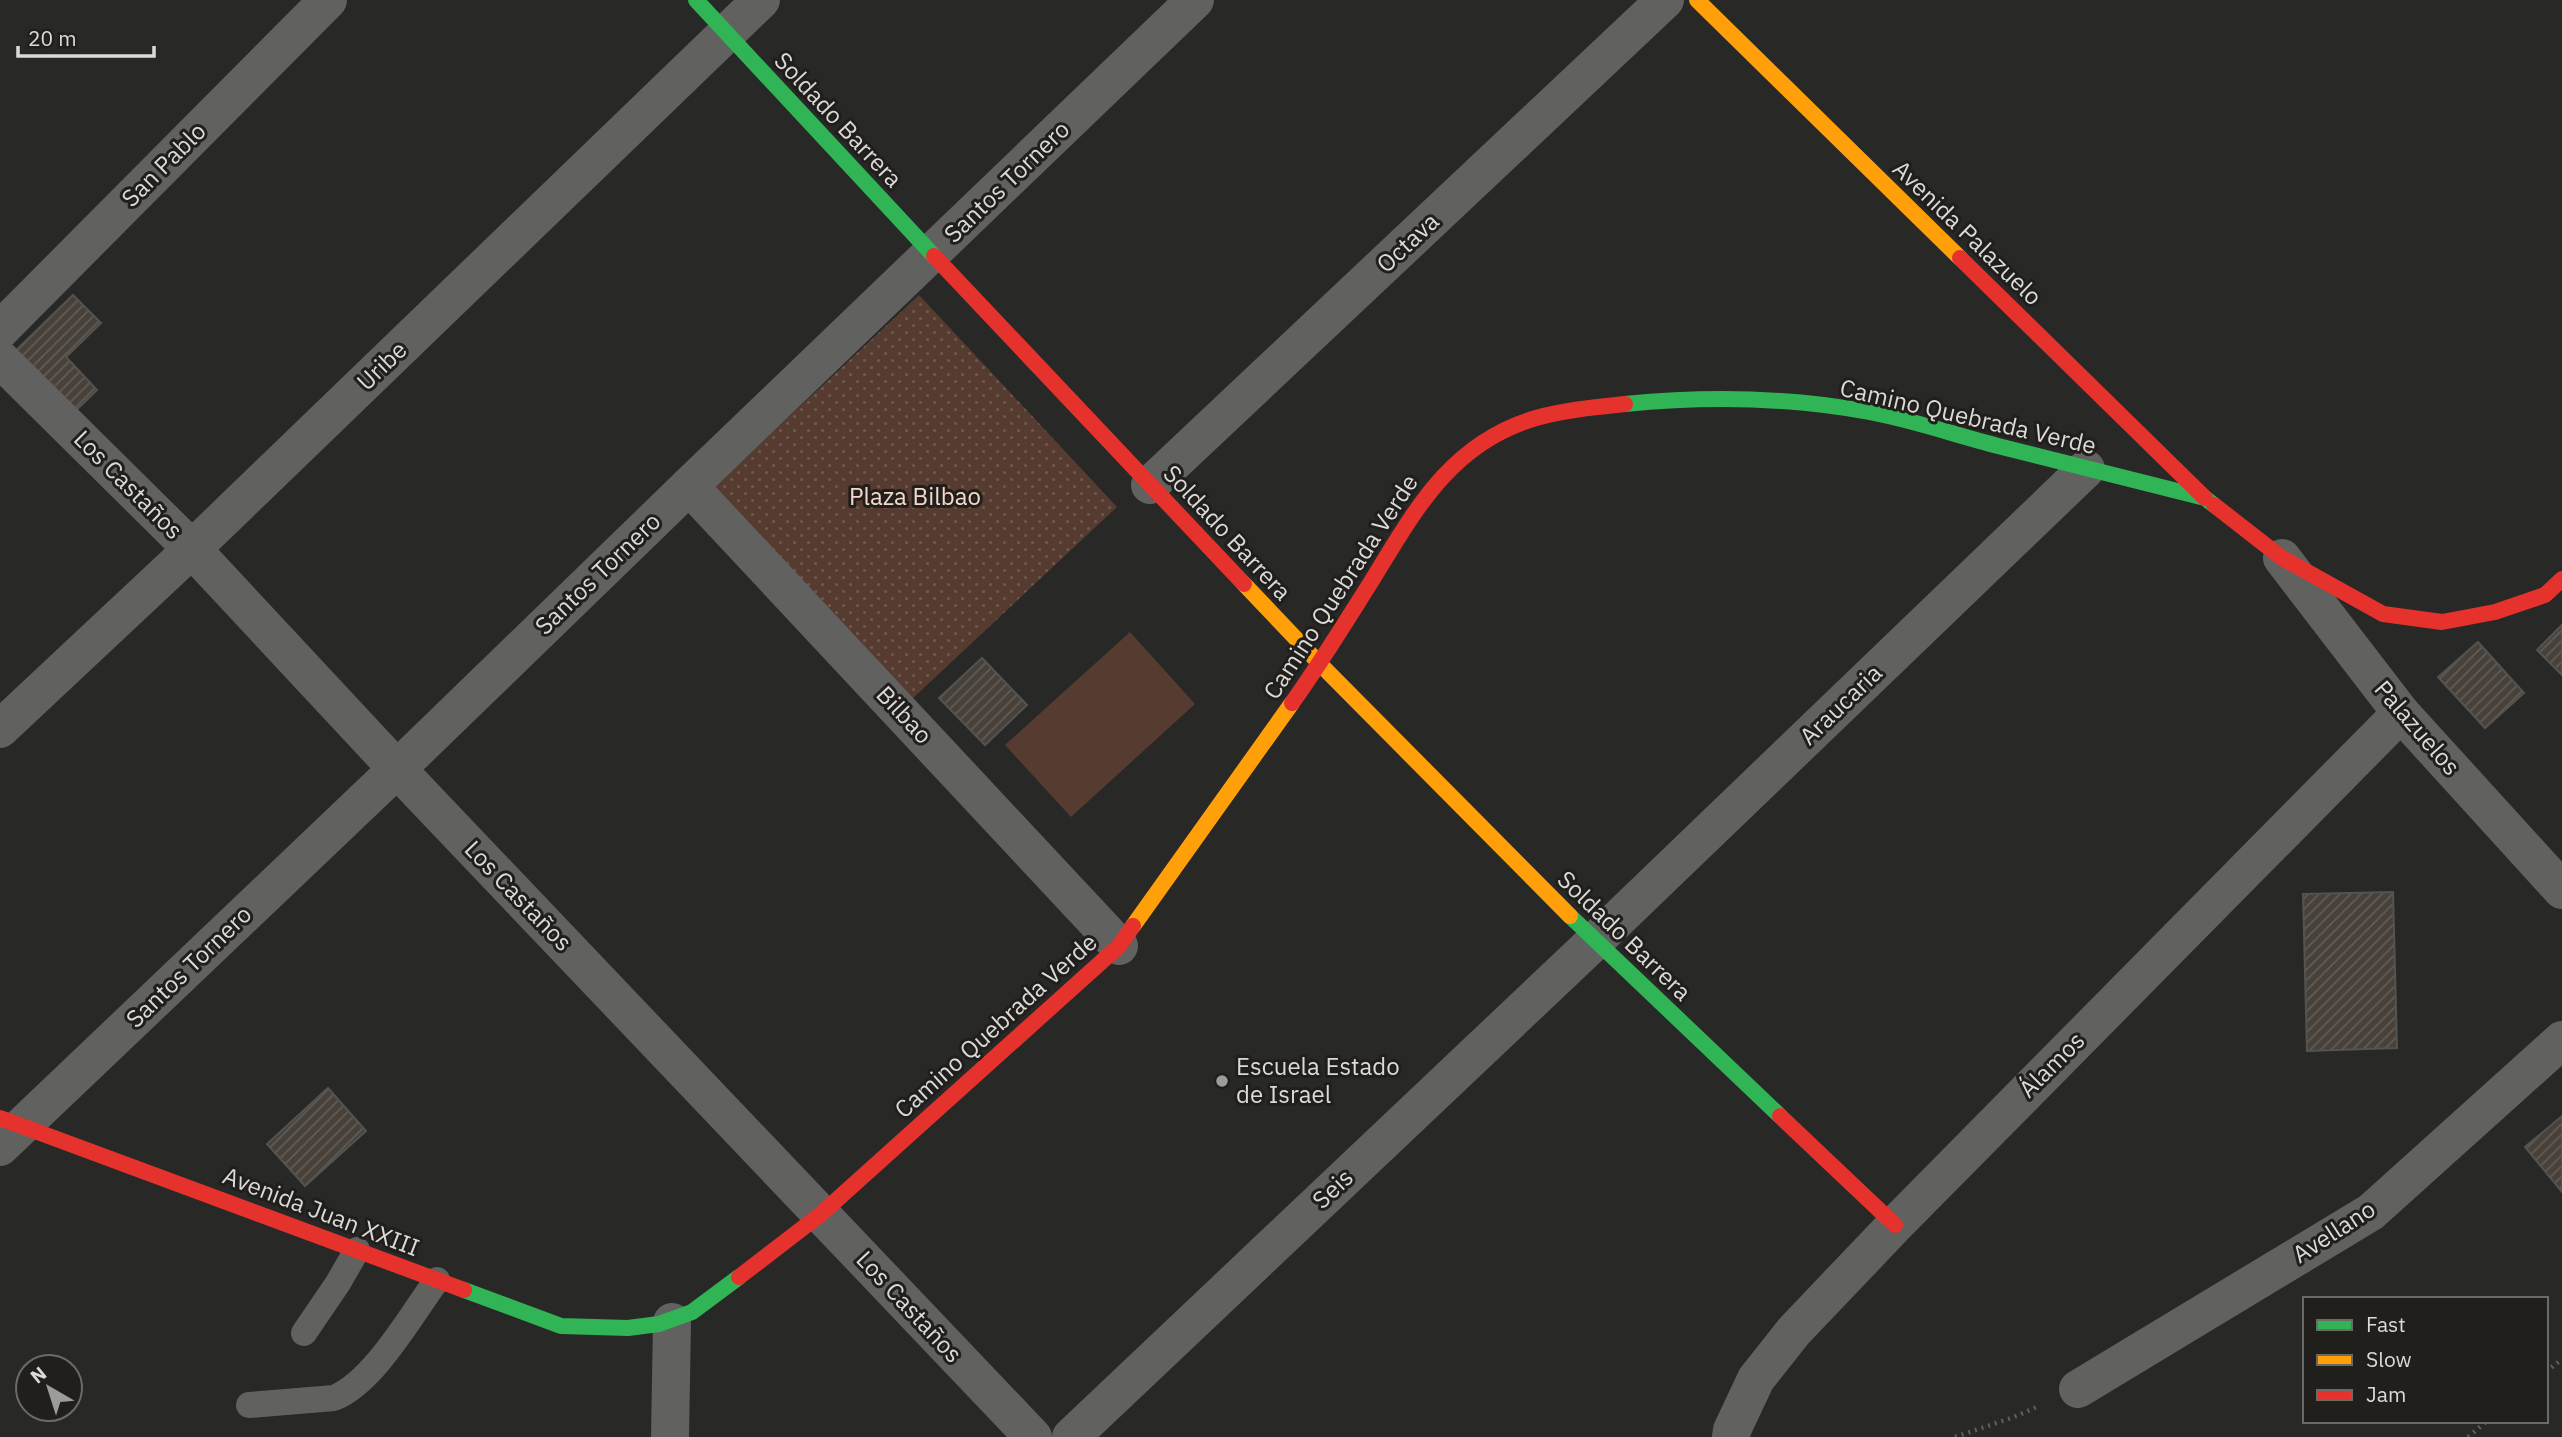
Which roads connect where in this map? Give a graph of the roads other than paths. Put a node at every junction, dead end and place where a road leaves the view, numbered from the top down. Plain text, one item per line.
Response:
1 (328, 0) edge
2 (696, 0) edge
3 (761, 0) edge
4 (1195, 0) edge
5 (1665, 0) edge
6 (1697, 0) edge
7 (726, 33) junction
8 (932, 254) junction
9 (0, 330) edge
10 (0, 359) edge
11 (2086, 468) junction
12 (1150, 485) junction
13 (689, 486) junction
14 (2205, 498) junction
15 (192, 549) junction
16 (2282, 558) junction
17 (2562, 579) edge
18 (1320, 664) junction
19 (2401, 713) junction
20 (0, 729) edge
21 (397, 769) junction
22 (2562, 890) edge
23 (1595, 941) junction
24 (1119, 946) junction
25 (2562, 1040) edge
26 (8, 1130) edge
27 (821, 1213) junction
28 (1895, 1225) junction
29 (357, 1250) junction
30 (437, 1280) junction
31 (672, 1322) junction
32 (629, 1330) joint
33 (303, 1332) dead end
34 (2078, 1389) road end
35 (249, 1405) dead end
36 (670, 1437) edge
37 (1033, 1437) edge
38 (1071, 1437) edge
39 (1731, 1437) edge

1 - 9 street, San Pablo
2 - 7 street, Soldado Barrera
3 - 7 street, Uribe
4 - 8 street, Santos Tornero
5 - 12 street, Octava
6 - 14 street, Avenida Palazuelo
7 - 8 street, Soldado Barrera
7 - 15 street, Uribe
8 - 12 street, Soldado Barrera
8 - 13 street, Santos Tornero
10 - 15 street, Los Castaños
11 - 14 street, Camino Quebrada Verde
11 - 18 street, Camino Quebrada Verde
11 - 23 street, Araucaria
12 - 18 street, Soldado Barrera
13 - 21 street, Santos Tornero
13 - 24 street, Bilbao
14 - 16 street, Camino Quebrada Verde
15 - 20 street, Uribe
15 - 21 street, Los Castaños
16 - 17 street, Camino Quebrada Verde
16 - 19 street, Palazuelos
18 - 23 street, Soldado Barrera
18 - 24 street, Camino Quebrada Verde
19 - 22 street, Palazuelos
19 - 28 street, Álamos
21 - 26 street, Santos Tornero
21 - 27 street, Los Castaños
23 - 28 street, Soldado Barrera
23 - 38 street, Seis
24 - 27 street, Camino Quebrada Verde
25 - 34 street, Avellano
26 - 29 street, Avenida Juan XXIII
27 - 31 street, Camino Quebrada Verde
27 - 37 street, Los Castaños
28 - 39 street, Álamos
29 - 30 street, Avenida Juan XXIII
29 - 33 lane
30 - 32 street, Avenida Juan XXIII
30 - 35 lane
31 - 32 street, Camino Quebrada Verde
31 - 36 street

